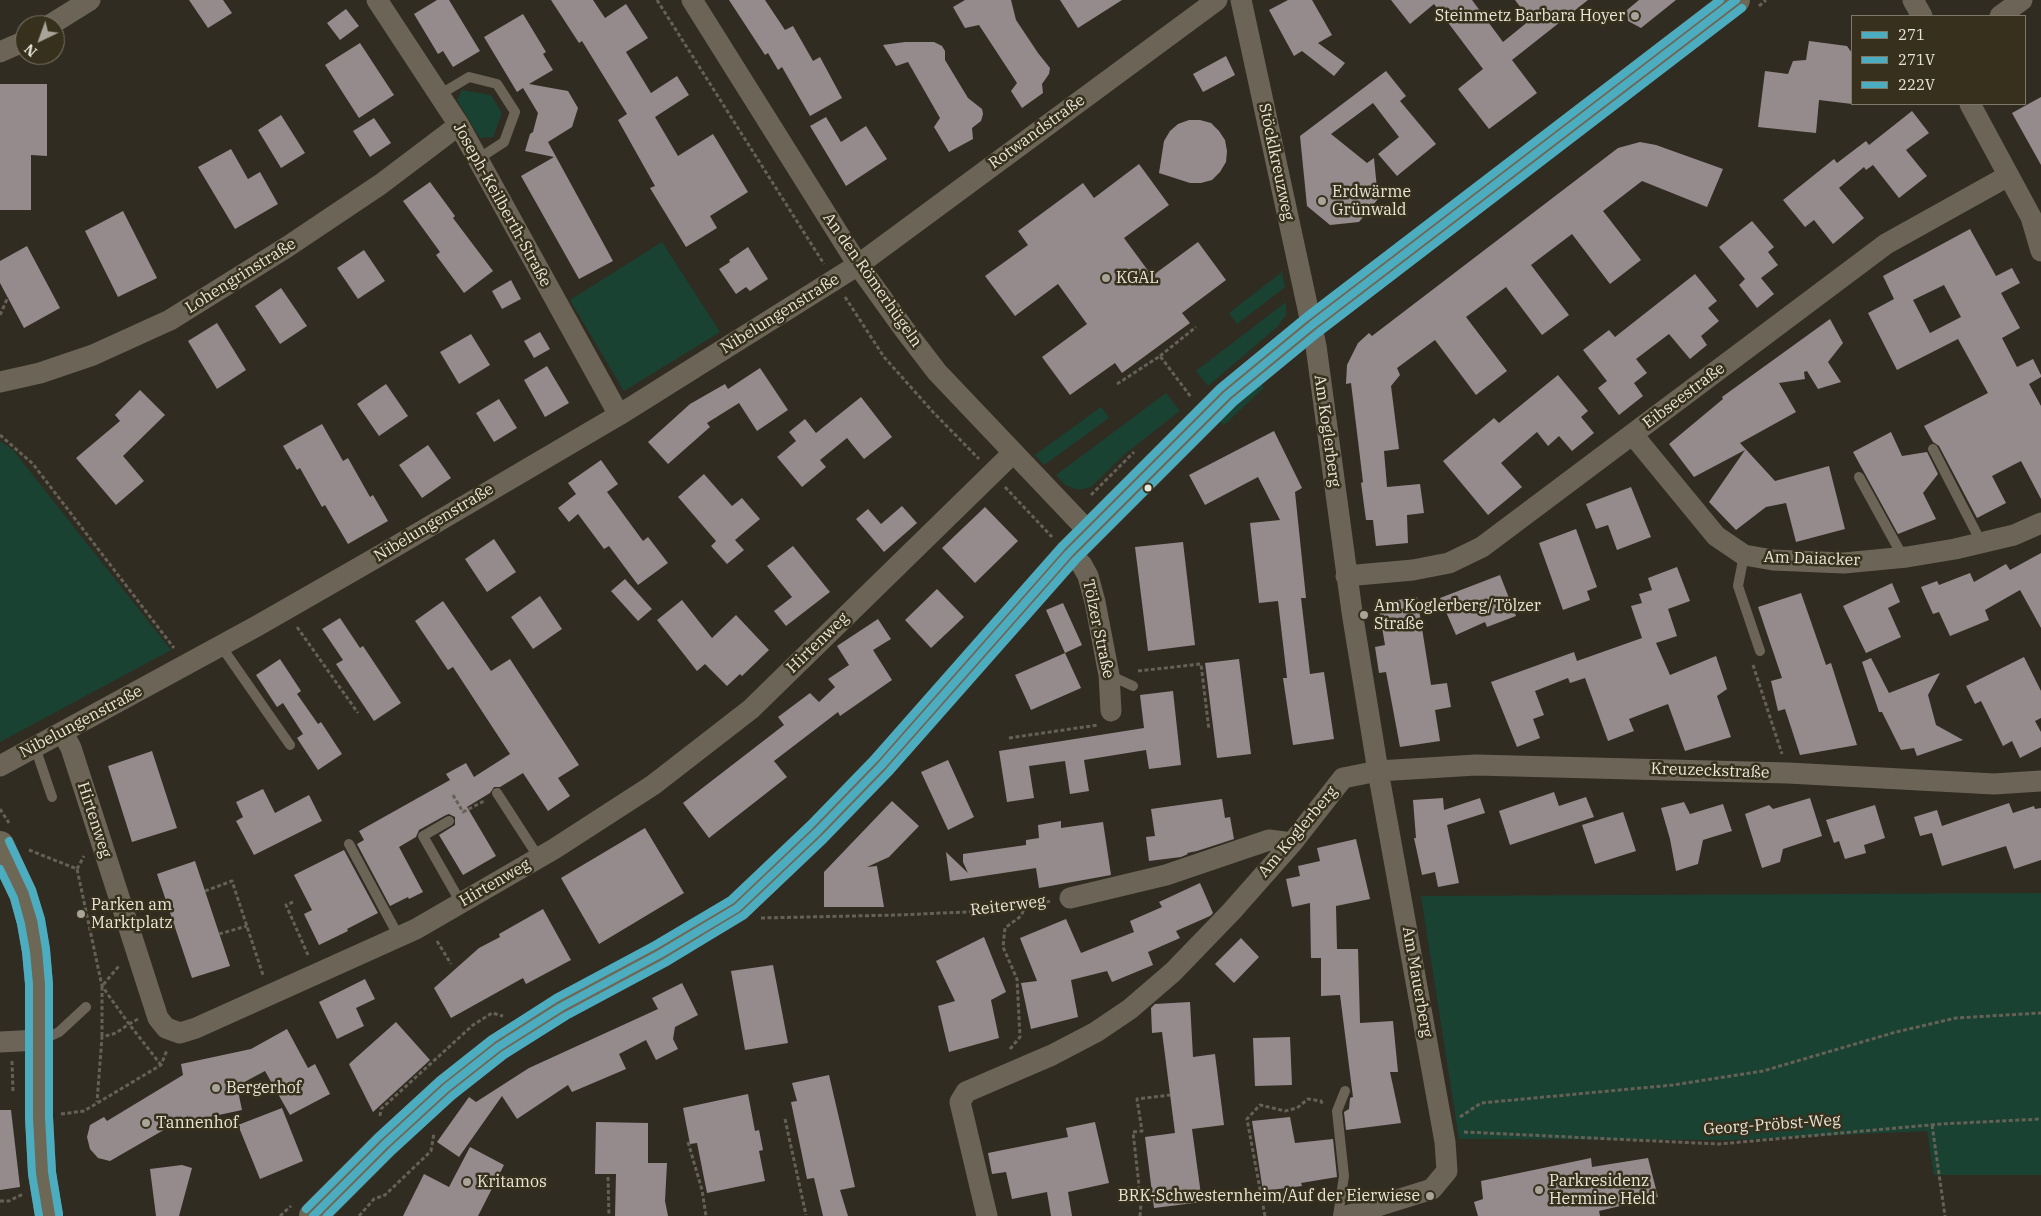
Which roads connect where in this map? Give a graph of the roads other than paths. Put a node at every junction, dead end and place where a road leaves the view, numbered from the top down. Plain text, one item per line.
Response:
1 (90, 0) edge
2 (377, 0) edge
3 (692, 0) edge
4 (1217, 0) edge
5 (1241, 0) edge
6 (1913, 0) edge
7 (2022, 0) edge
8 (1723, 4) edge
9 (1921, 15) edge
10 (2001, 15) edge
11 (65, 16) edge
12 (15, 45) edge
13 (0, 52) edge
14 (440, 95) junction
15 (1971, 105) edge
16 (459, 125) junction
17 (478, 159) junction
18 (2008, 176) junction
19 (2041, 251) edge
20 (858, 265) junction
21 (1312, 325) junction
22 (0, 382) edge
23 (619, 415) junction
24 (1633, 435) junction
25 (1933, 449) dead end
26 (1013, 453) junction
27 (1859, 477) dead end
28 (2041, 523) edge
29 (1090, 532) junction
30 (1982, 542) junction
31 (1069, 553) junction
32 (1744, 555) junction
33 (1903, 557) junction
34 (1346, 576) junction
35 (221, 646) junction
36 (1760, 651) dead end
37 (1109, 675) junction
38 (1133, 686) dead end
39 (1111, 711) road end
40 (63, 733) junction
41 (290, 745) dead end
42 (35, 747) junction
43 (0, 766) edge
44 (1378, 772) junction
45 (2041, 781) edge
46 (497, 793) road end
47 (52, 797) dead end
48 (449, 821) dead end
49 (1292, 843) junction
50 (350, 844) dead end
51 (0, 845) edge
52 (539, 858) junction
53 (1070, 898) road end
54 (461, 903) junction
55 (399, 937) junction
56 (86, 1007) dead end
57 (39, 1040) junction
58 (0, 1042) edge
59 (1345, 1091) dead end
60 (47, 1204) edge
61 (304, 1209) edge
62 (28, 1216) edge
63 (987, 1216) edge
64 (1338, 1216) edge
65 (1346, 1216) edge

1 - 11 street
2 - 14 street, Joseph-Keilberth-Straße
3 - 20 street, An den Römerhügeln
4 - 20 street, Rotwandstraße
5 - 21 street, Stöcklkreuzweg
6 - 9 street
7 - 10 street
8 - 21 main road
12 - 13 street
14 - 16 street, Joseph-Keilberth-Straße
14 - 17 lane
15 - 18 street
16 - 17 street, Joseph-Keilberth-Straße
16 - 22 street, Lohengrinstraße
17 - 23 street, Joseph-Keilberth-Straße
18 - 19 street
18 - 24 street, Eibseestraße
20 - 23 street, Nibelungenstraße
20 - 26 street, An den Römerhügeln
21 - 29 main road
21 - 34 street, Am Koglerberg
23 - 35 street, Nibelungenstraße
24 - 32 street, Am Daiacker
24 - 34 street, Eibseestraße
25 - 30 lane
26 - 29 street, An den Römerhügeln
26 - 52 street, Hirtenweg
27 - 33 lane
28 - 30 street, Am Daiacker
29 - 31 main road
30 - 33 street, Am Daiacker
31 - 37 street, Tölzer Straße
31 - 61 main road
32 - 33 street, Am Daiacker
32 - 36 lane
34 - 44 street, Am Koglerberg
35 - 40 street, Nibelungenstraße
35 - 41 lane
37 - 38 lane
37 - 39 street, Tölzer Straße
40 - 42 street, Nibelungenstraße
40 - 55 street, Hirtenweg
42 - 43 street, Nibelungenstraße
42 - 47 lane
44 - 45 street, Kreuzeckstraße
44 - 49 street, Am Koglerberg
44 - 65 street, Am Mauerberg
46 - 52 lane
48 - 54 lane
49 - 53 street
49 - 63 street, Am Koglerberg
50 - 55 lane
51 - 57 main road
52 - 54 street, Hirtenweg
54 - 55 street, Hirtenweg
56 - 57 lane
57 - 58 street
57 - 60 main road
59 - 64 lane
60 - 62 main road

